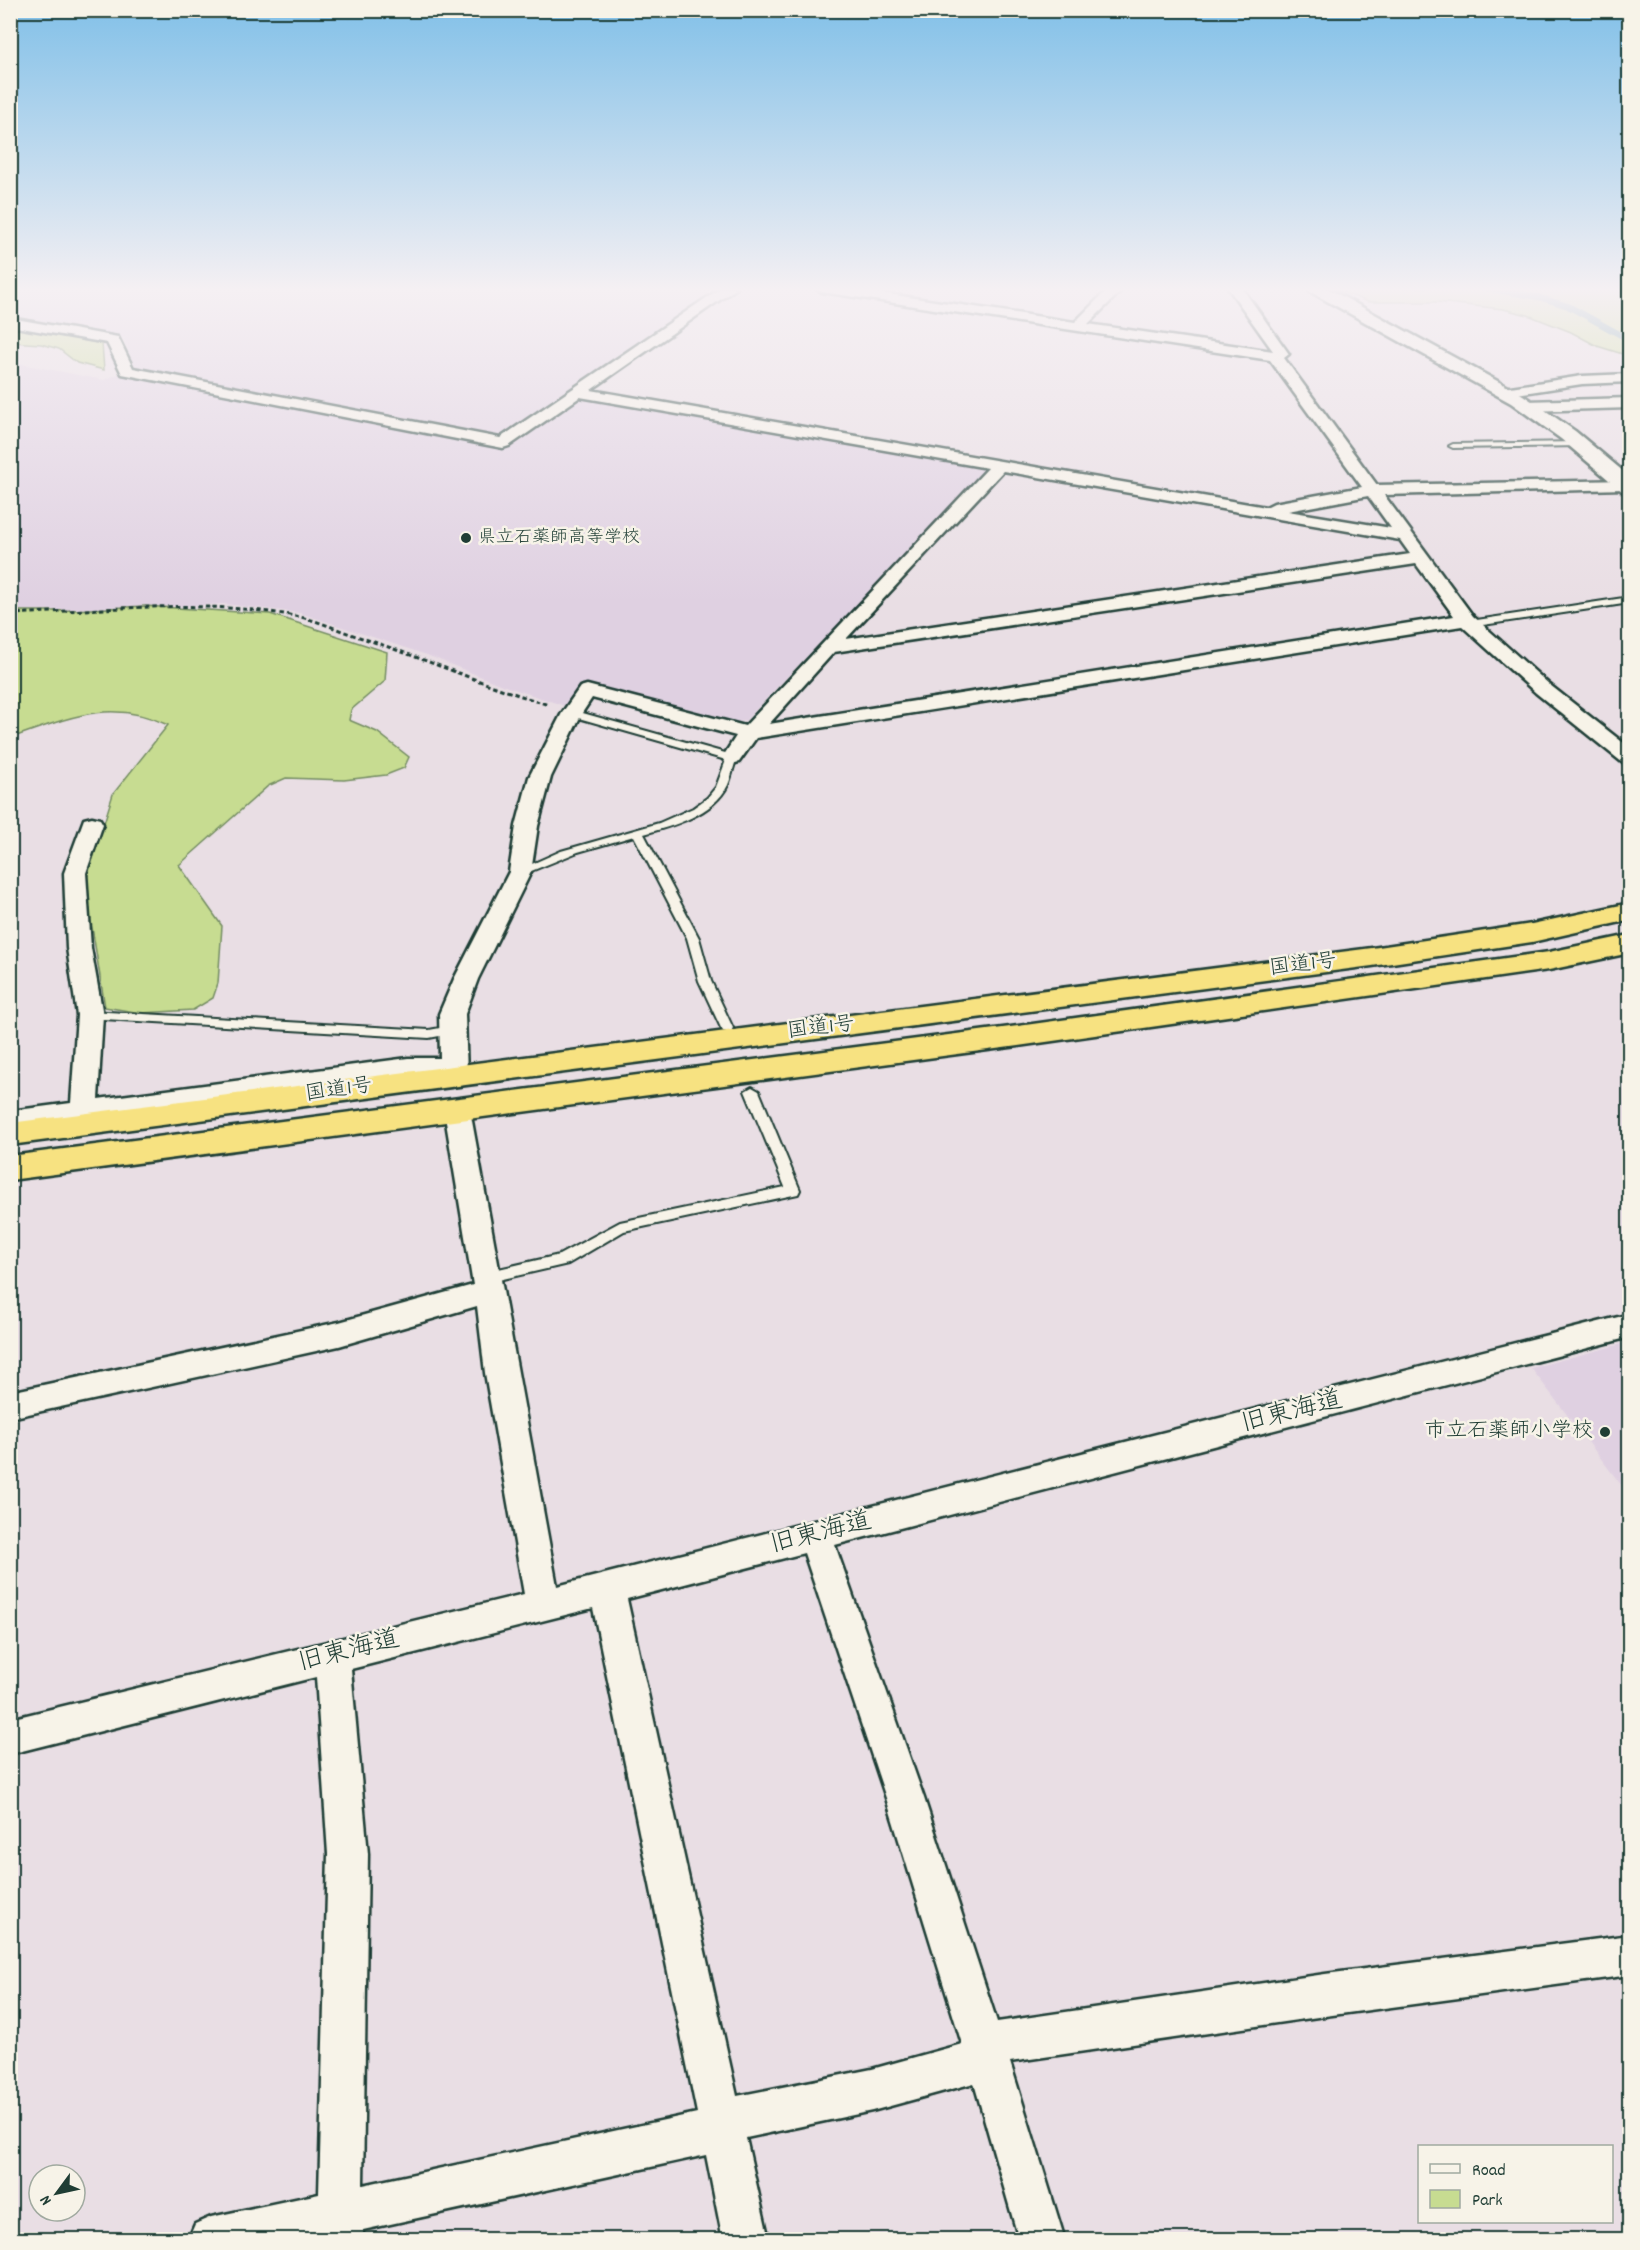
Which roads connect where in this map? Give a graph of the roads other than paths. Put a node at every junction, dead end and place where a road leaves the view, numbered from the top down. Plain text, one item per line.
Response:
1 (242, 393) edge
2 (576, 393) edge
3 (583, 393) edge
4 (1302, 393) edge
5 (1506, 393) edge
6 (1629, 403) edge
7 (1527, 406) junction
8 (1578, 444) junction
9 (1453, 446) dead end
10 (999, 466) junction
11 (1625, 481) edge
12 (1372, 490) junction
13 (1256, 511) junction
14 (1405, 536) junction
15 (1420, 558) junction
16 (1629, 600) edge
17 (1468, 622) junction
18 (828, 646) junction
19 (572, 713) junction
20 (750, 733) junction
21 (732, 758) junction
22 (1629, 759) edge
23 (92, 824) dead end
24 (637, 832) junction
25 (520, 872) junction
26 (1629, 911) edge
27 (1629, 944) edge
28 (90, 1015) junction
29 (727, 1028) dead end
30 (451, 1030) junction
31 (454, 1071) junction
32 (752, 1091) dead end
33 (84, 1110) junction
34 (457, 1110) junction
35 (10, 1120) edge
36 (10, 1134) edge
37 (10, 1168) edge
38 (487, 1284) junction
39 (1629, 1325) edge
40 (10, 1405) edge
41 (815, 1536) junction
42 (607, 1589) junction
43 (543, 1603) junction
44 (332, 1656) junction
45 (10, 1737) edge
46 (1629, 1955) edge
47 (987, 2051) junction
48 (722, 2125) junction
49 (341, 2226) edge
50 (211, 2240) edge
51 (746, 2240) edge
52 (1042, 2240) edge

1 - 2 street
3 - 10 street
4 - 12 street
5 - 7 main road
6 - 7 street
7 - 8 main road
8 - 9 lane
8 - 11 main road
10 - 13 street
10 - 18 street
11 - 12 street
12 - 13 street
12 - 14 street
13 - 14 street
14 - 15 street
15 - 17 street
15 - 18 street
16 - 17 lane
17 - 20 street
17 - 22 street
18 - 20 street
19 - 20 street
19 - 21 lane
19 - 25 street
20 - 21 street
21 - 24 lane
23 - 28 street
24 - 25 lane
24 - 29 lane
25 - 30 street
26 - 31 highway, 国道1号
27 - 34 highway, 国道1号
28 - 30 lane
28 - 33 street
30 - 31 street
31 - 33 street
31 - 36 highway, 国道1号
32 - 38 lane
33 - 35 street
34 - 37 highway, 国道1号
34 - 38 street
38 - 40 street
38 - 43 street
39 - 41 street, 旧東海道
41 - 42 street, 旧東海道
41 - 47 street
42 - 43 street, 旧東海道
42 - 48 street
43 - 44 street, 旧東海道
44 - 45 street, 旧東海道
44 - 49 street
46 - 47 street
47 - 48 street
47 - 52 street
48 - 49 street
48 - 51 street
49 - 50 street

